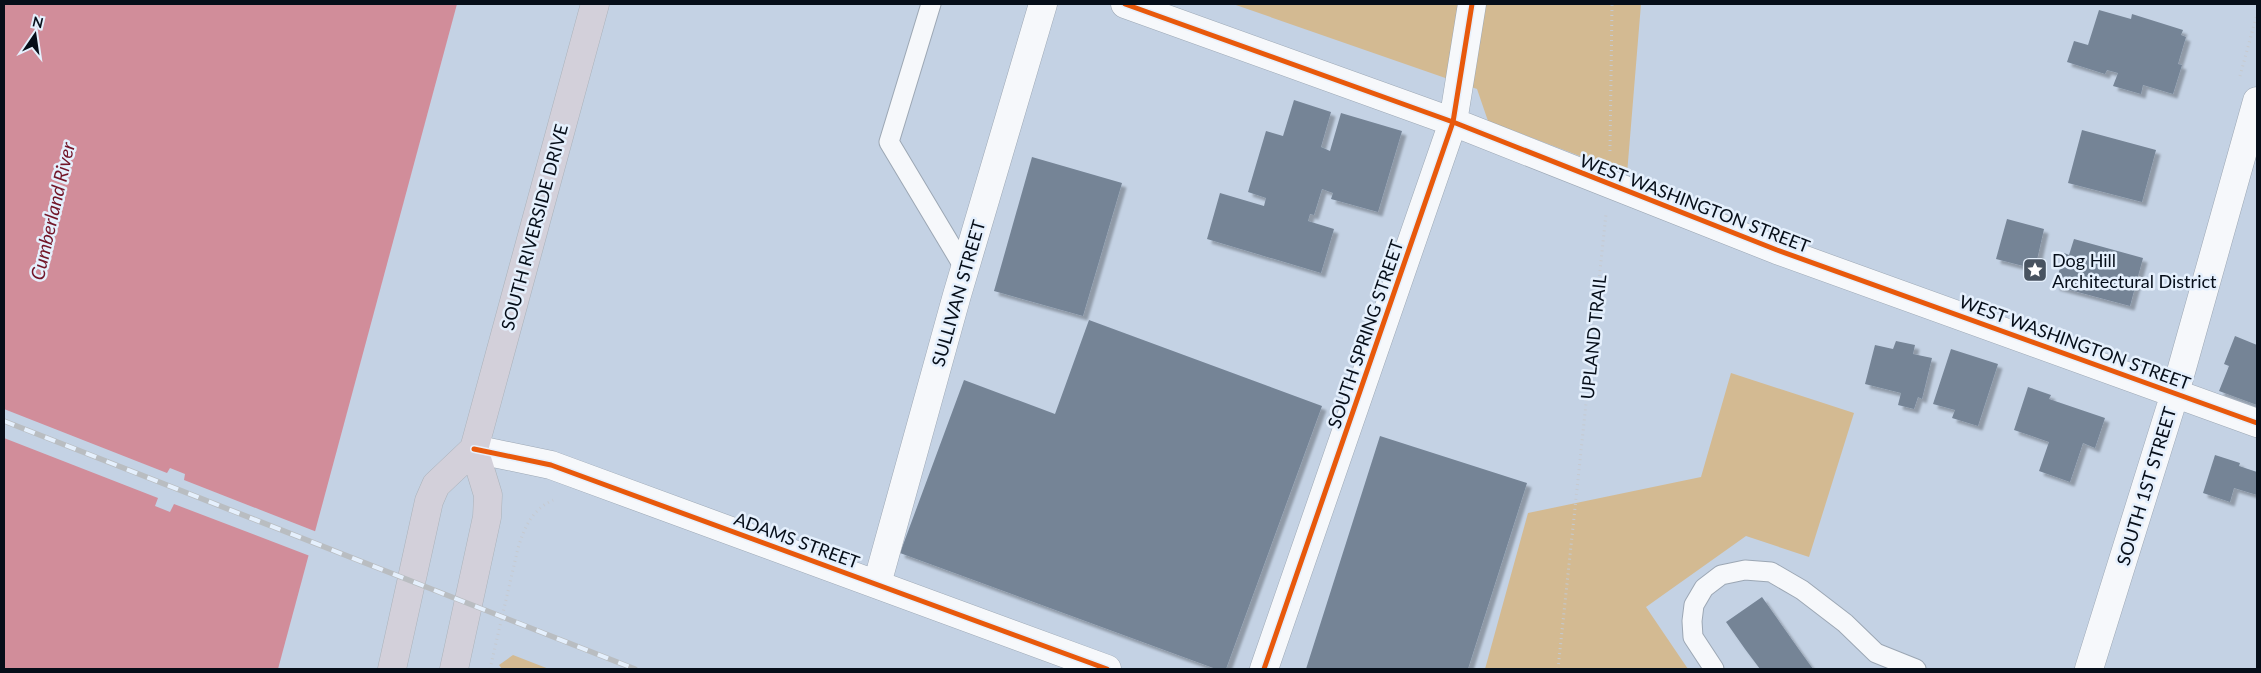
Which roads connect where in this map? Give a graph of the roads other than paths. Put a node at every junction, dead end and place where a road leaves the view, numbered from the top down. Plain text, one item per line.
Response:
1 (595, 4) edge
2 (930, 4) edge
3 (1044, 4) edge
4 (1125, 4) edge
5 (1472, 4) edge
6 (2257, 100) edge
7 (1453, 122) junction
8 (965, 269) junction
9 (2174, 393) junction
10 (2257, 423) edge
11 (474, 449) junction
12 (877, 584) junction
13 (392, 669) edge
14 (454, 669) edge
15 (1107, 669) edge
16 (1264, 669) edge
17 (1714, 669) edge
18 (1916, 669) edge
19 (2089, 669) edge

1 - 11 highway, SOUTH RIVERSIDE DRIVE
2 - 8 lane
3 - 8 street, SULLIVAN STREET
4 - 7 street, WEST WASHINGTON STREET
5 - 7 street, SOUTH SPRING STREET
6 - 9 street, SOUTH 1ST STREET
7 - 9 street, WEST WASHINGTON STREET
7 - 16 street, SOUTH SPRING STREET
8 - 12 street, SULLIVAN STREET
9 - 10 street, WEST WASHINGTON STREET
9 - 19 street, SOUTH 1ST STREET
11 - 12 street, ADAMS STREET
11 - 13 highway
11 - 14 highway
12 - 15 street, ADAMS STREET
17 - 18 lane

